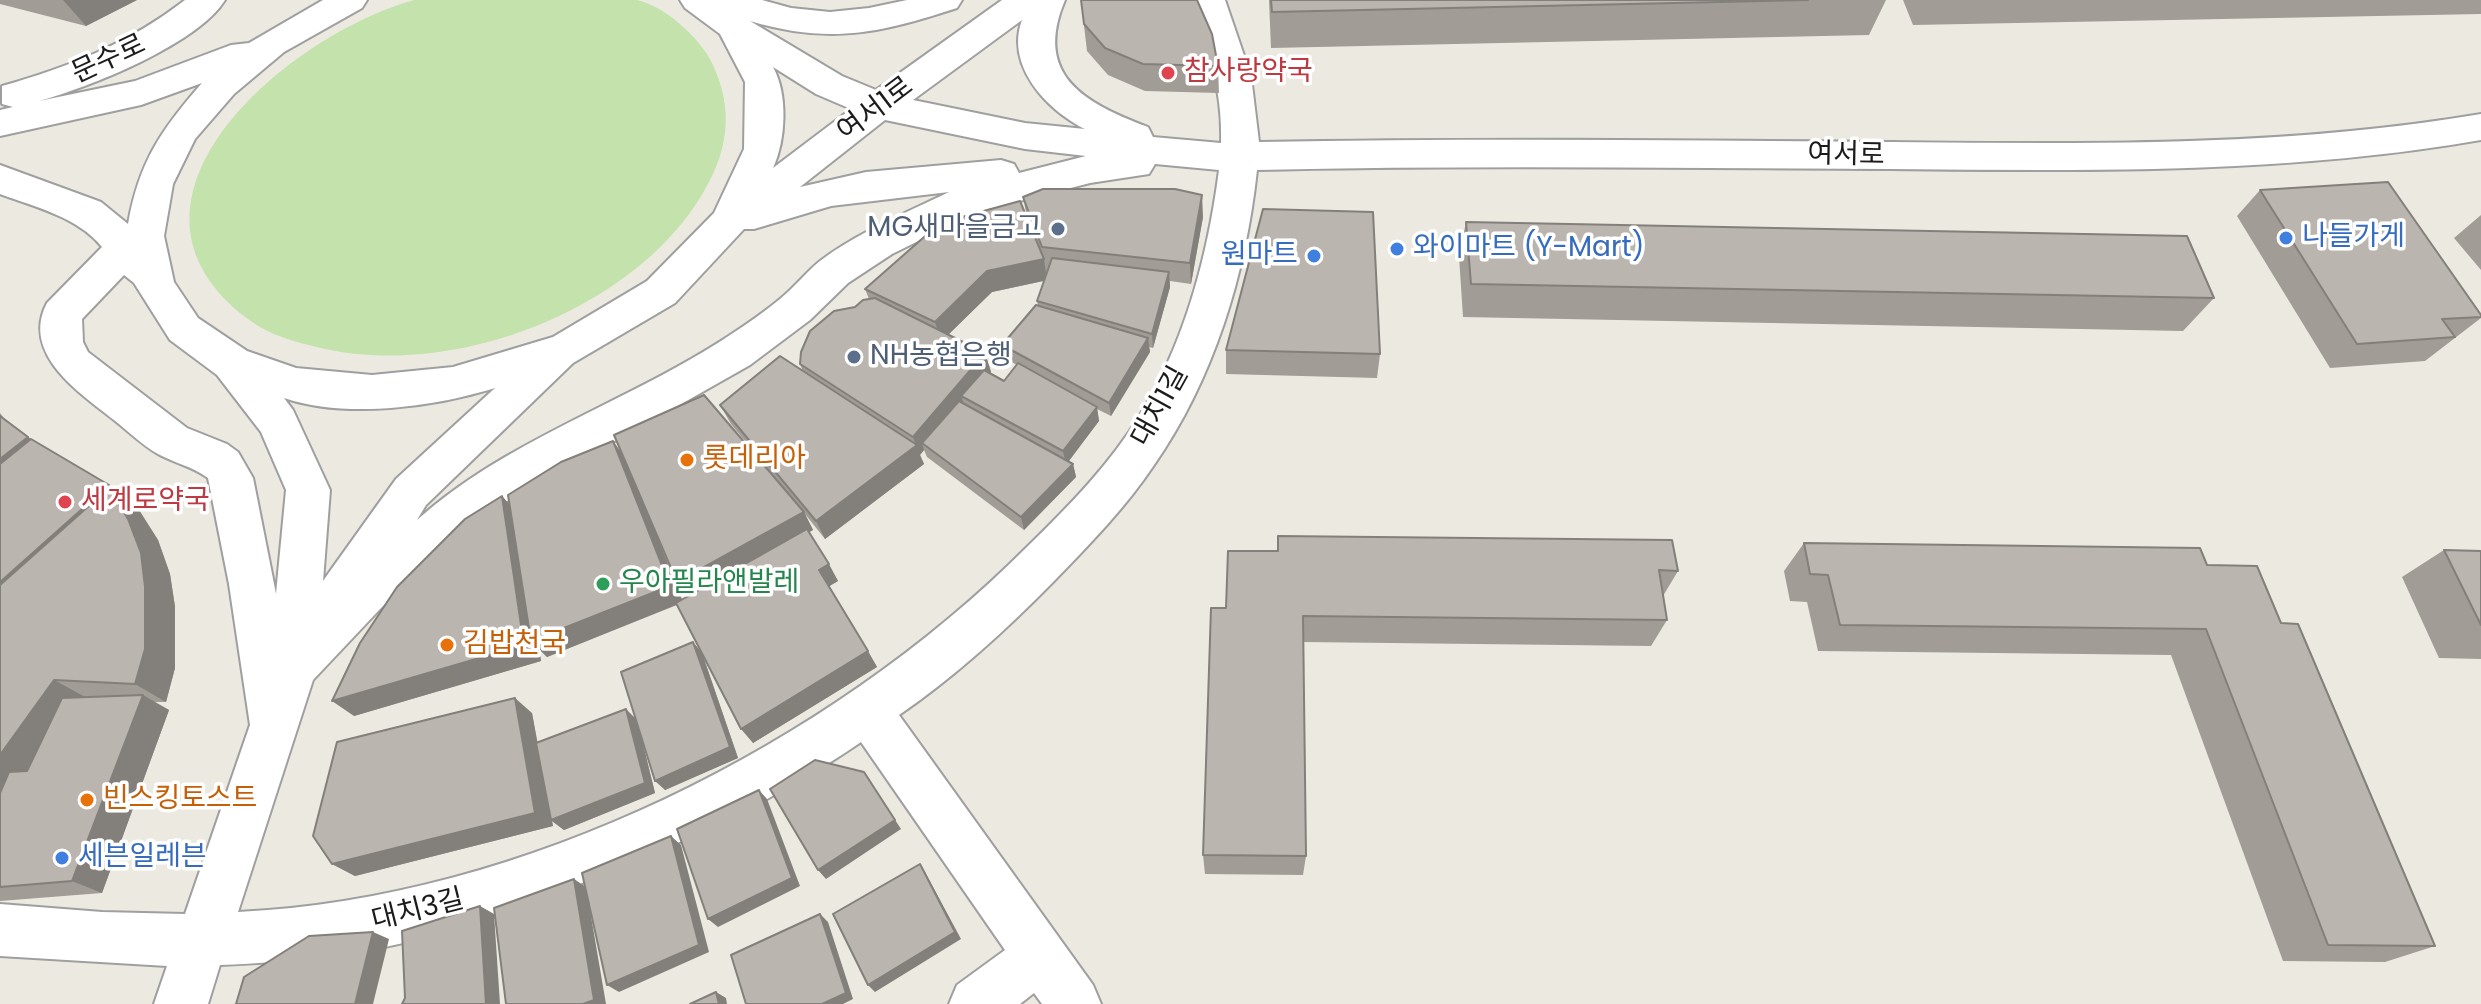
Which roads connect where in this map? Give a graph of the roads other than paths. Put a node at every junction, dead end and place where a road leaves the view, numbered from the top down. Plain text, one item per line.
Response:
1 (208, 0) edge
2 (350, 0) edge
3 (697, 0) edge
4 (945, 0) edge
5 (1026, 0) edge
6 (1048, 0) edge
7 (1208, 0) edge
8 (729, 13) edge
9 (272, 43) junction
10 (0, 99) edge
11 (879, 106) junction
12 (0, 123) edge
13 (2481, 127) edge
14 (1226, 157) junction
15 (1090, 169) junction
16 (0, 179) edge
17 (729, 222) junction
18 (125, 249) junction
19 (155, 286) junction
20 (566, 349) junction
21 (232, 363) junction
22 (293, 668) junction
23 (869, 713) junction
24 (273, 734) junction
25 (626, 843) joint
26 (0, 930) edge
27 (202, 941) junction
28 (1040, 956) junction
29 (181, 1004) edge
30 (976, 1004) edge
31 (1074, 1004) edge

1 - 10 street, 문수로
2 - 9 street
3 - 8 street
4 - 8 street
5 - 11 street, 여서1로
6 - 14 street
7 - 14 street, 대치1길
8 - 11 street
8 - 17 street
9 - 12 street
9 - 19 street
11 - 14 street
11 - 17 street, 여서1로
13 - 14 street, 여서로
14 - 15 street
14 - 23 street, 대치1길
15 - 17 street
15 - 22 street
16 - 18 street
17 - 20 street
18 - 19 street
18 - 24 street
19 - 21 street
20 - 21 street
20 - 22 street
21 - 22 street
22 - 24 street
23 - 25 street, 대치1길
23 - 28 street
24 - 27 street
25 - 27 street, 대치3길
26 - 27 street, 대치3길
27 - 29 street
28 - 30 street
28 - 31 street

